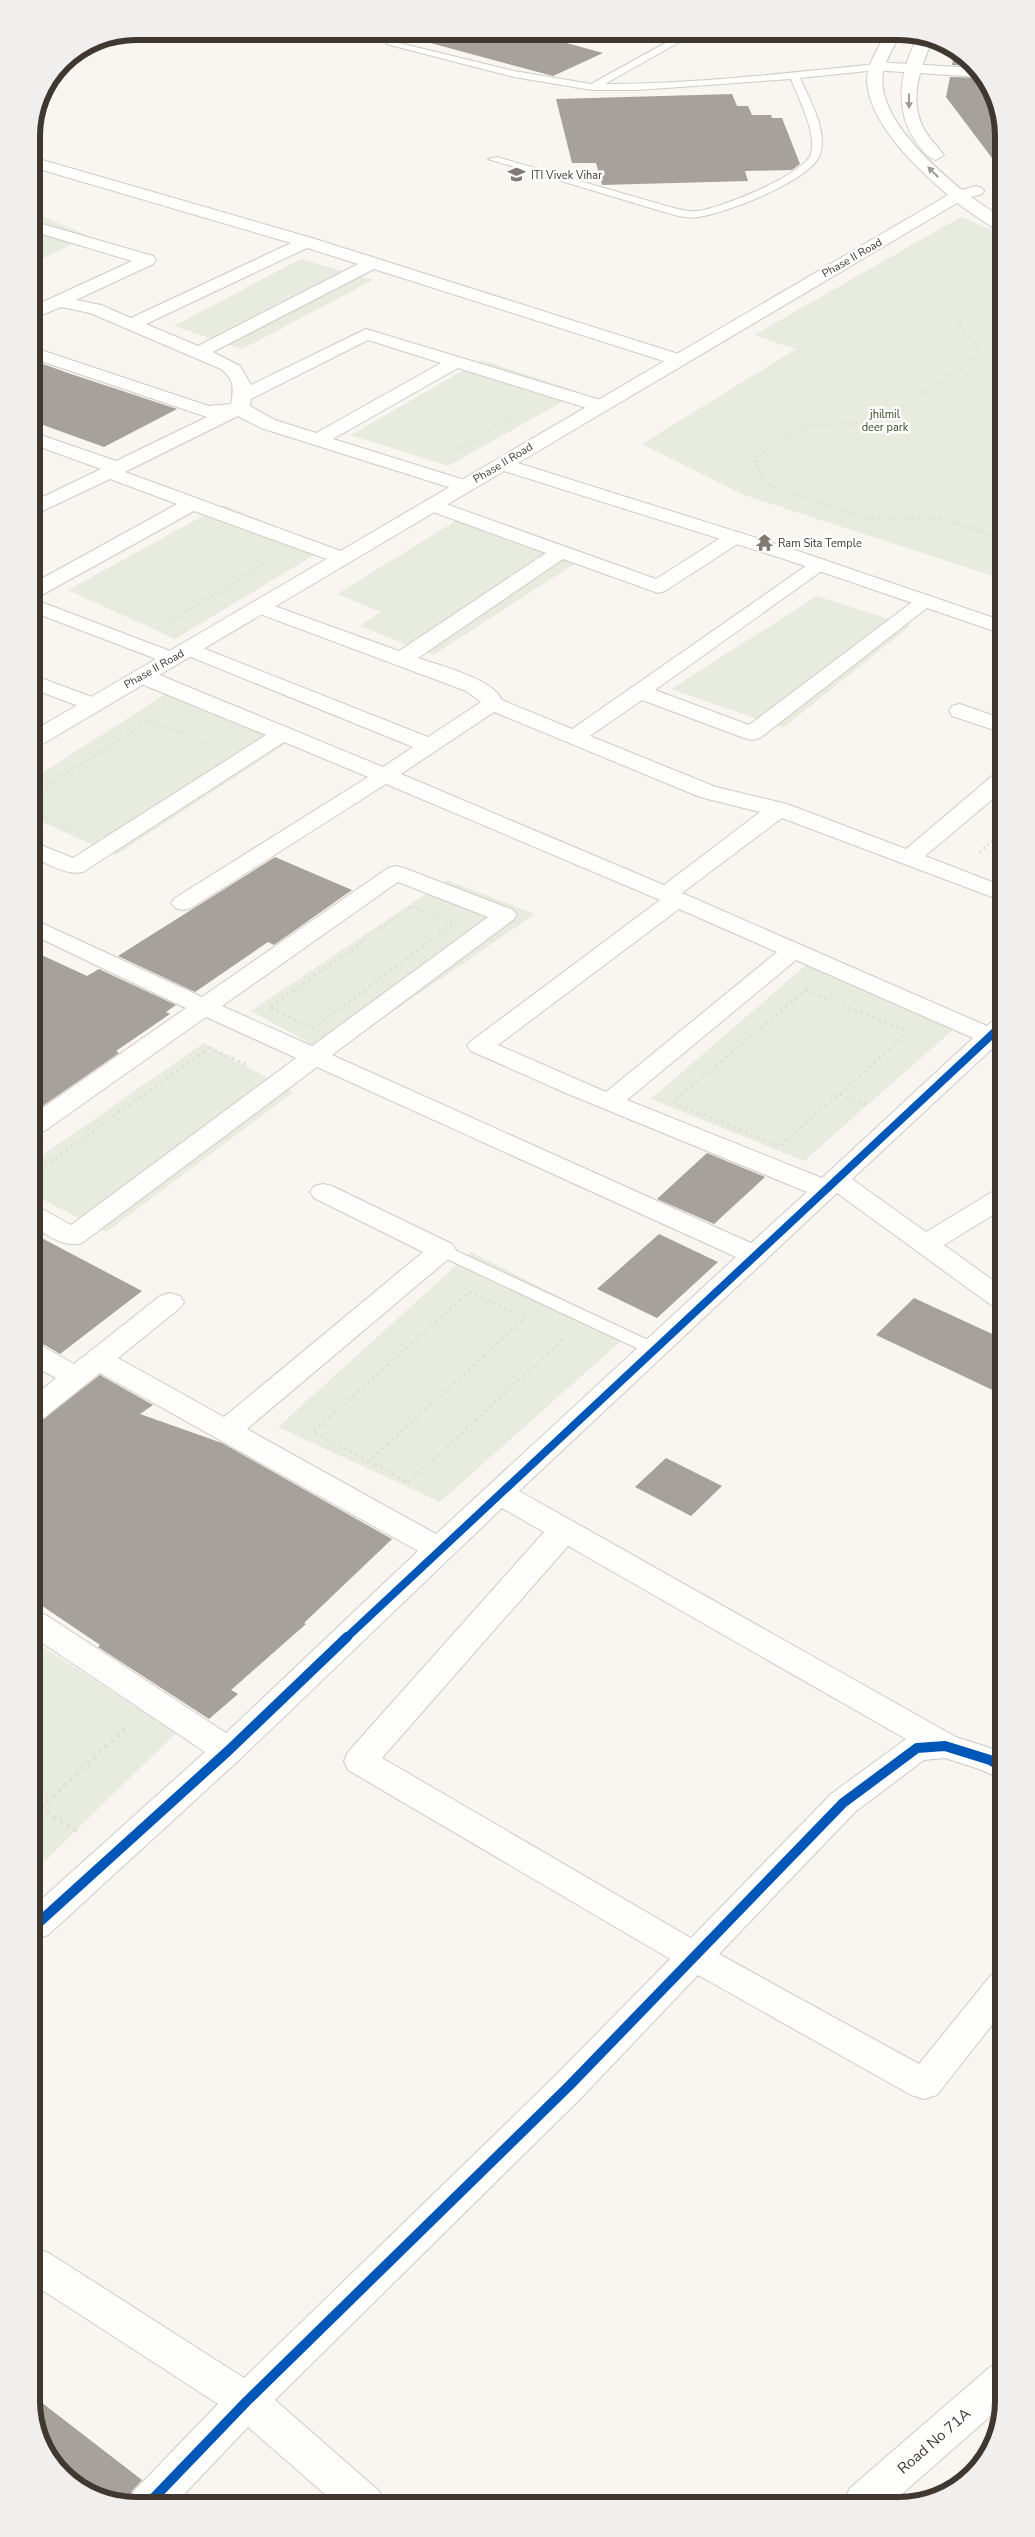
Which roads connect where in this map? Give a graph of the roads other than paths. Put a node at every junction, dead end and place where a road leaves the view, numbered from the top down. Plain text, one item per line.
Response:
1 (679, 40) edge
2 (891, 40) edge
3 (923, 43) edge
4 (391, 44) dead end
5 (877, 67) junction
6 (911, 69) junction
7 (971, 73) edge
8 (795, 76) junction
9 (592, 87) junction
10 (492, 159) dead end
11 (40, 166) edge
12 (976, 192) junction
13 (957, 196) junction
14 (991, 200) dead end
15 (995, 221) edge
16 (40, 229) edge
17 (57, 234) junction
18 (40, 242) edge
19 (306, 242) junction
20 (373, 264) junction
21 (58, 301) junction
22 (40, 310) edge
23 (133, 324) junction
24 (198, 353) junction
25 (40, 355) edge
26 (679, 360) junction
27 (455, 362) junction
28 (241, 403) junction
29 (600, 406) junction
30 (317, 440) junction
31 (40, 441) edge
32 (502, 464) junction
33 (110, 473) junction
34 (464, 486) junction
35 (40, 504) edge
36 (192, 504) junction
37 (432, 505) junction
38 (735, 537) junction
39 (561, 552) junction
40 (342, 558) junction
41 (820, 565) junction
42 (40, 588) edge
43 (926, 601) junction
44 (259, 607) junction
45 (40, 608) edge
46 (995, 625) edge
47 (180, 654) junction
48 (402, 659) junction
49 (142, 676) junction
50 (40, 684) edge
51 (640, 692) junction
52 (492, 704) junction
53 (92, 705) junction
54 (960, 711) dead end
55 (995, 724) edge
56 (282, 734) junction
57 (40, 736) edge
58 (573, 738) junction
59 (431, 746) junction
60 (384, 776) junction
61 (995, 785) edge
62 (777, 810) junction
63 (40, 852) edge
64 (909, 858) junction
65 (995, 891) edge
66 (672, 897) junction
67 (183, 903) dead end
68 (40, 929) edge
69 (794, 950) junction
70 (204, 1007) junction
71 (995, 1033) edge
72 (995, 1036) edge
73 (316, 1056) junction
74 (609, 1102) junction
75 (40, 1122) edge
76 (830, 1184) junction
77 (323, 1192) dead end
78 (995, 1202) edge
79 (40, 1219) edge
80 (926, 1244) junction
81 (442, 1250) junction
82 (754, 1255) junction
83 (995, 1295) edge
84 (170, 1302) dead end
85 (654, 1349) junction
86 (40, 1357) edge
87 (99, 1360) junction
88 (76, 1377) junction
89 (40, 1406) edge
90 (227, 1430) junction
91 (499, 1493) junction
92 (564, 1530) junction
93 (438, 1549) junction
94 (40, 1626) edge
95 (945, 1746) junction
96 (228, 1751) junction
97 (995, 1763) edge
98 (40, 1921) edge
99 (695, 1957) junction
100 (995, 1995) edge
101 (40, 2268) edge
102 (995, 2388) edge
103 (247, 2401) junction
104 (155, 2497) edge
105 (357, 2497) edge
106 (869, 2497) edge

1 - 9 lane
2 - 5 street
3 - 6 street
4 - 9 lane
5 - 6 street
5 - 8 lane
13 -> 5 street
6 - 7 street
6 -> 12 street
8 - 9 lane
8 - 10 lane
11 - 19 street
12 - 13 street, Phase II Road
12 - 14 street
13 - 15 street
13 - 26 street, Phase II Road
16 - 17 street
17 - 18 street
17 - 21 street
19 - 20 street
19 - 23 street
20 - 24 street
20 - 26 street
21 - 22 street
21 - 23 street
23 - 24 street
24 - 28 street
25 - 28 street
26 - 29 street, Phase II Road
27 - 28 street
27 - 29 street
27 - 30 street
28 - 30 street
28 - 33 street
29 - 32 street, Phase II Road
30 - 34 street
31 - 33 street
32 - 34 street, Phase II Road
32 - 38 street
33 - 35 street
33 - 36 street
34 - 37 street, Phase II Road
36 - 40 street
36 - 42 street
37 - 39 street
37 - 40 street, Phase II Road
38 - 39 street
38 - 41 street
39 - 48 street
40 - 44 street, Phase II Road
41 - 43 street
41 - 51 street
43 - 46 street
43 - 51 street
44 - 47 street, Phase II Road
44 - 48 street
45 - 47 street
47 - 49 street, Phase II Road
47 - 59 street
48 - 52 street
49 - 53 street, Phase II Road
49 - 56 street
50 - 53 street
51 - 58 street
52 - 58 street
52 - 59 street
53 - 57 street, Phase II Road
54 - 55 street
56 - 60 street
56 - 63 street
58 - 62 street
59 - 60 street
60 - 66 street
60 - 67 street
61 - 64 street
62 - 64 street
62 - 66 street
64 - 65 street
66 - 69 street
66 - 74 street
68 - 70 street
69 - 71 street
69 - 74 street
70 - 73 street
70 - 73 street
70 - 75 street
72 - 76 street
73 - 79 street
73 - 82 street
74 - 76 street
76 - 80 street
76 - 82 street
77 - 81 street
78 - 80 street
80 - 83 street
81 - 85 lane
81 - 90 street
82 - 85 street
84 - 87 street
85 - 91 street
86 - 88 street
87 - 88 street
87 - 90 street
88 - 89 street
90 - 93 street
91 - 92 street
91 - 93 street
92 - 95 street
92 - 99 street
93 - 96 street
94 - 96 street
95 - 97 street
95 - 99 street
96 - 98 street
99 - 100 street
99 - 103 street
101 - 103 street
102 - 106 street, Road No 71A
103 - 104 street
103 - 105 street

